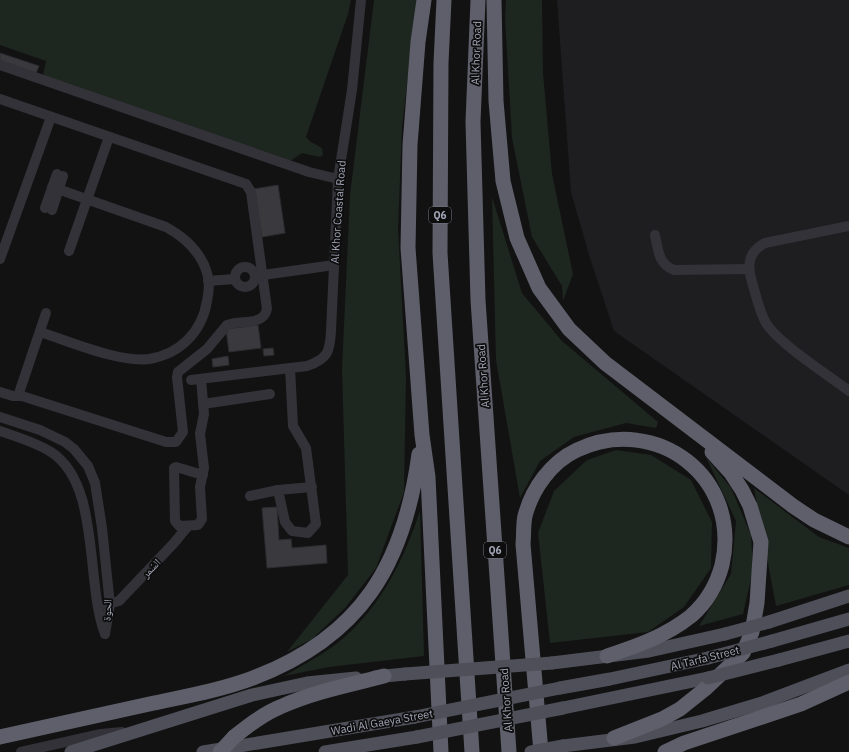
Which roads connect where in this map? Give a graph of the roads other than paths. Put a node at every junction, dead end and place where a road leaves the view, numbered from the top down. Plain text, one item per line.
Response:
1 (361, 0) edge
2 (424, 0) edge
3 (444, 0) edge
4 (478, 0) edge
5 (494, 0) edge
6 (0, 65) edge
7 (0, 99) edge
8 (51, 117) junction
9 (109, 137) junction
10 (60, 175) dead end
11 (338, 179) junction
12 (55, 189) junction
13 (87, 199) junction
14 (49, 209) dead end
15 (849, 226) edge
16 (655, 235) dead end
17 (69, 251) dead end
18 (0, 259) edge
19 (334, 265) junction
20 (749, 269) junction
21 (259, 275) junction
22 (235, 279) junction
23 (208, 282) junction
24 (46, 313) dead end
25 (40, 332) junction
26 (290, 368) junction
27 (191, 380) dead end
28 (201, 380) junction
29 (849, 391) edge
30 (0, 392) edge
31 (270, 394) dead end
32 (18, 396) junction
33 (203, 404) junction
34 (0, 417) edge
35 (679, 419) junction
36 (0, 431) edge
37 (422, 435) junction
38 (203, 475) junction
39 (312, 487) junction
40 (278, 490) junction
41 (250, 496) dead end
42 (188, 526) junction
43 (849, 537) edge
44 (849, 596) edge
45 (110, 605) junction
46 (97, 606) junction
47 (849, 619) edge
48 (849, 641) edge
49 (607, 656) junction
50 (849, 670) edge
51 (384, 676) junction
52 (849, 682) edge
53 (560, 688) joint
54 (563, 708) joint
55 (134, 731) junction
56 (0, 737) edge
57 (614, 738) junction
58 (21, 752) edge
59 (70, 752) edge
60 (203, 752) edge
61 (220, 752) edge
62 (325, 752) edge
63 (442, 752) edge
64 (472, 752) edge
65 (509, 752) edge
66 (531, 752) edge
67 (541, 752) edge
68 (665, 752) edge

1 - 11 street, Al Khor Coastal Road
2 - 37 highway
3 - 64 highway, Q6
4 - 65 highway, Al Khor Road / Q6
5 - 35 highway
6 - 11 street
7 - 8 street
8 - 9 street
8 - 18 street
9 - 13 street
9 - 21 street
10 - 12 street
11 - 19 street, Al Khor Coastal Road
12 - 13 street
12 - 14 street
13 - 17 street
13 - 23 street
15 - 20 street
16 - 20 street
19 - 21 street
19 - 26 street, Al Khor Coastal Road
20 - 29 street
21 - 22 street
21 - 22 street
21 - 32 street
22 - 23 street
23 - 25 street
24 - 25 street
25 - 32 street
26 - 28 street
26 - 39 street
27 - 28 street
28 - 33 street
30 - 32 street
31 - 33 street
33 - 38 street
34 - 45 street, الحوة
35 - 43 highway
35 - 57 highway
36 - 46 street, الحوة
37 - 56 highway
37 - 63 highway
38 - 42 street, السَمر
38 - 42 street
39 - 40 street
39 - 40 street
40 - 41 street
42 - 45 street, السَمر
44 - 49 main road, bridge
45 - 46 street
45 - 46 street, الحوة
47 - 53 main road, Al Tarfa Street, bridge
48 - 54 main road, Al Tarfa Street, bridge
49 - 51 main road, bridge
49 - 67 highway
50 - 57 main road
51 - 55 main road
51 - 61 highway, bridge
52 - 68 highway
53 - 60 main road, Wadi Al Gaeya Street, bridge
54 - 62 main road, Wadi Al Gaeya Street, bridge
55 - 58 street
55 - 59 main road
57 - 66 main road, bridge

